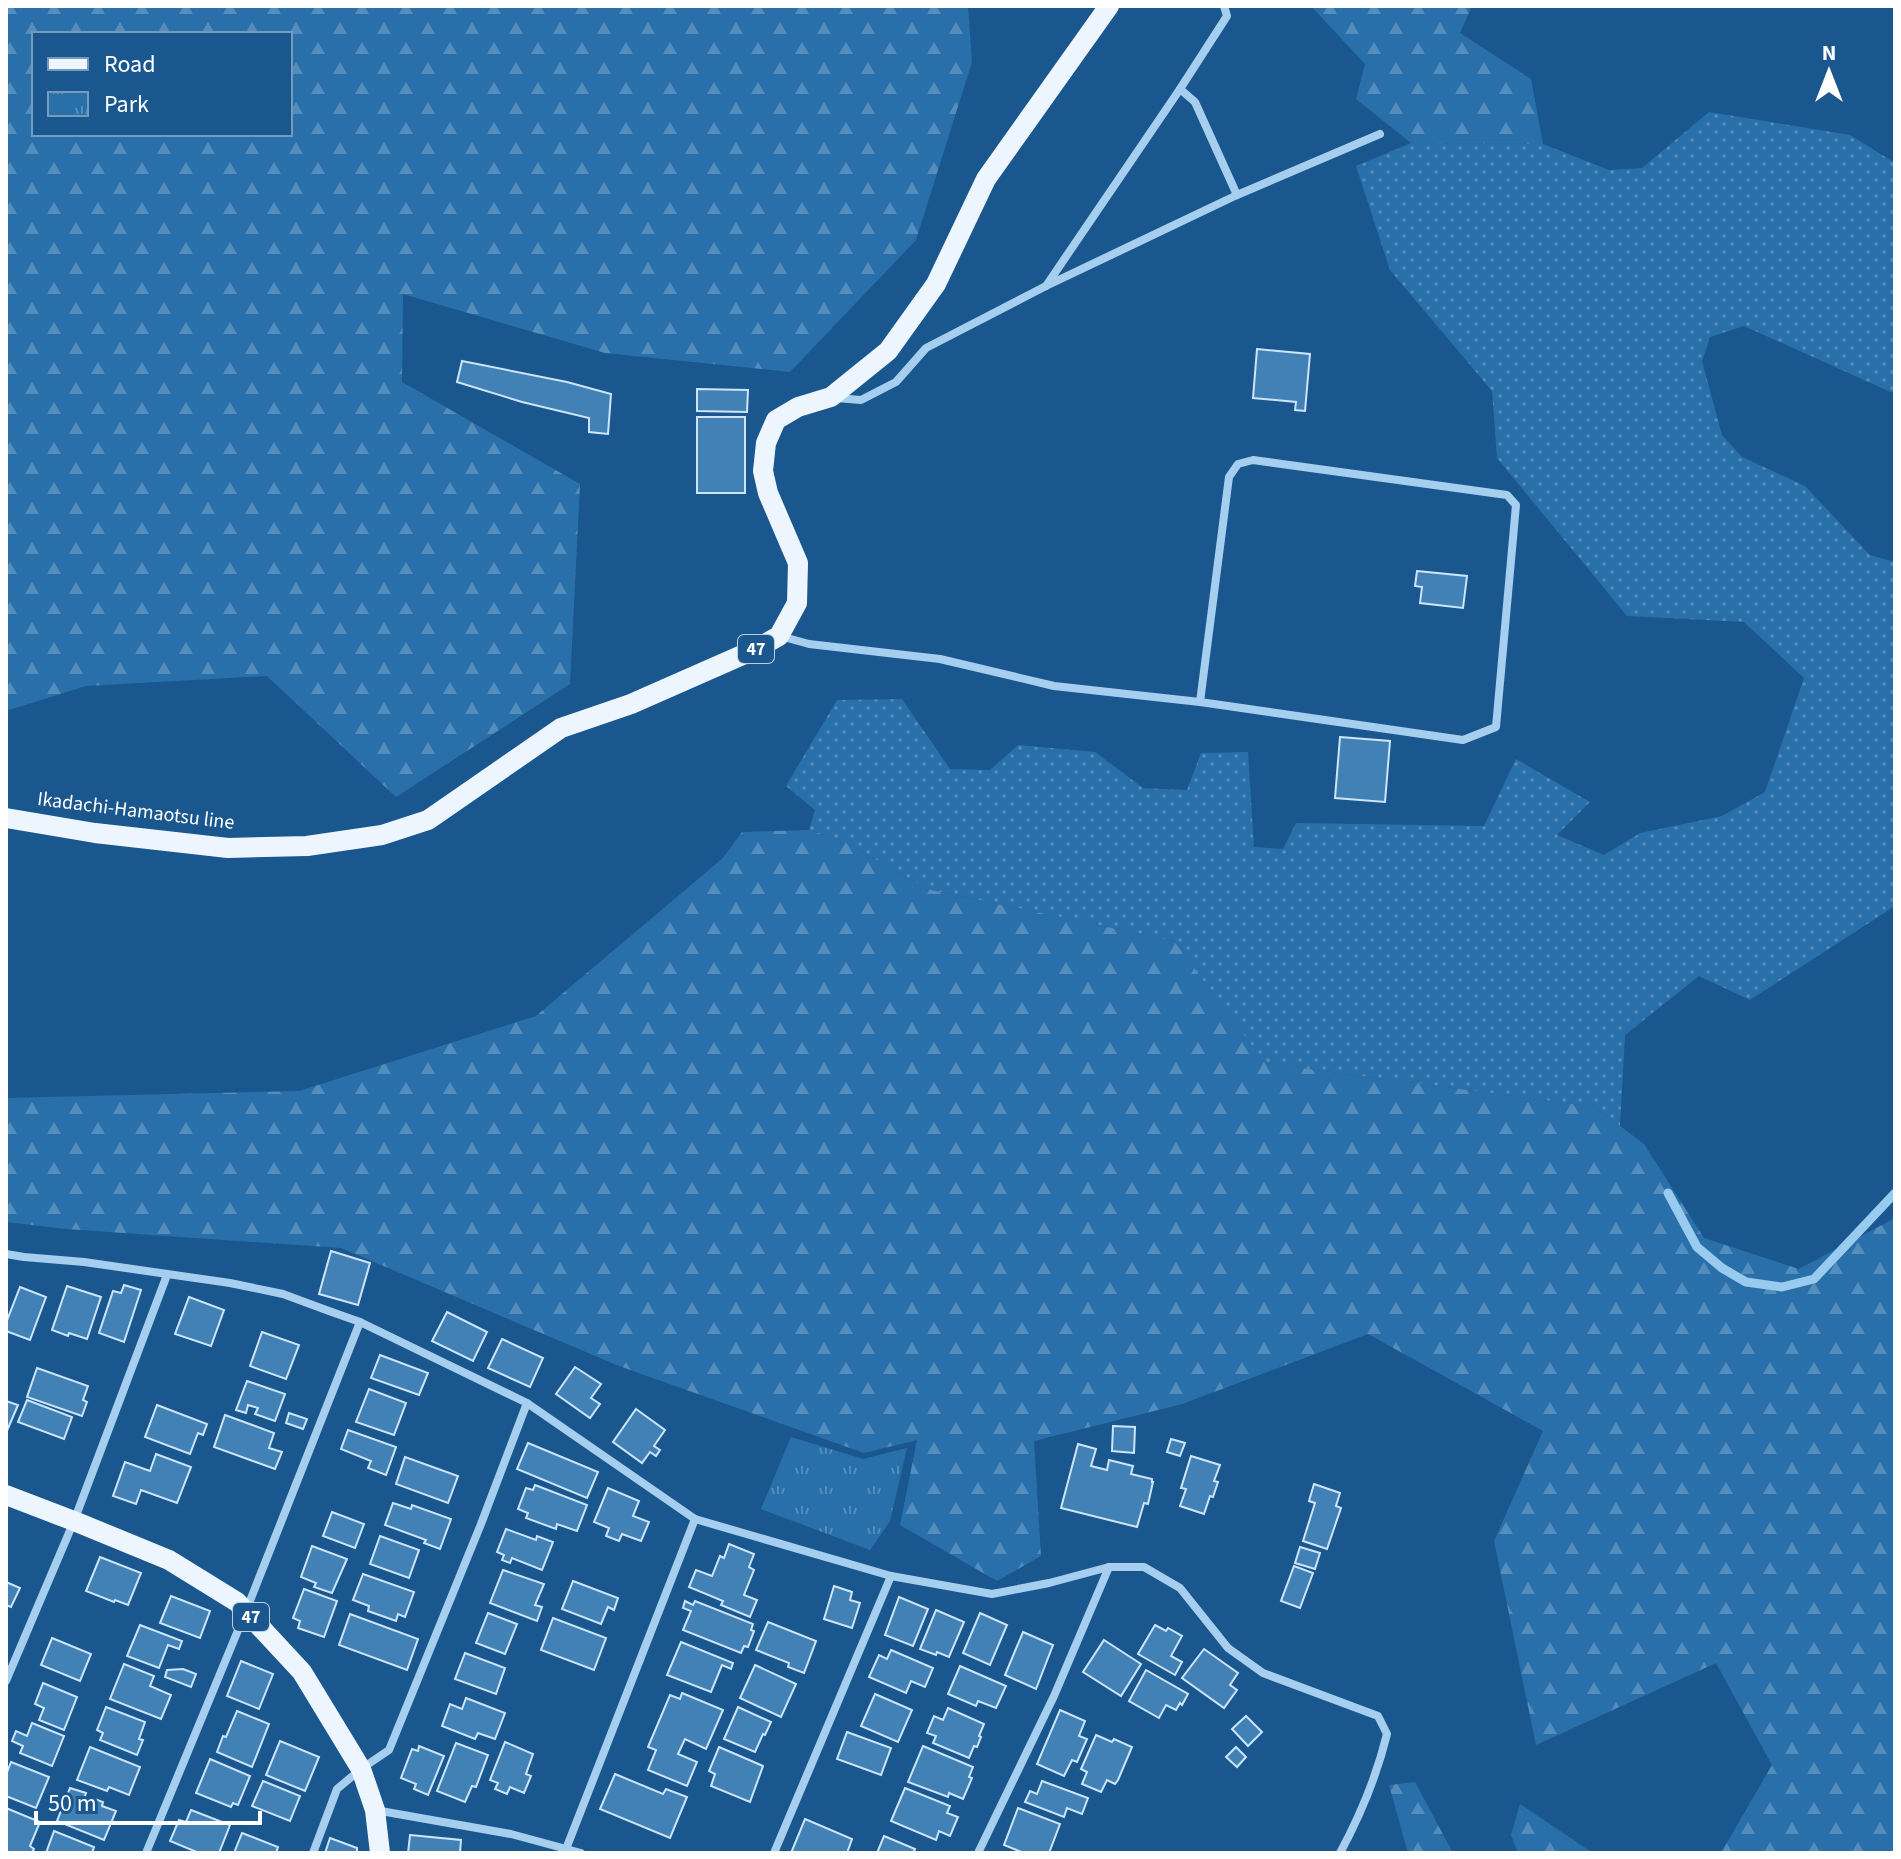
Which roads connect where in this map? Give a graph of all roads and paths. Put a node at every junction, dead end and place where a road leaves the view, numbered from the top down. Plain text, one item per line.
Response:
1 (1109, 6) edge
2 (1224, 6) edge
3 (1180, 89) junction
4 (1380, 134) dead end
5 (1237, 195) junction
6 (1046, 286) junction
7 (831, 397) junction
8 (779, 636) junction
9 (1200, 702) junction
10 (6, 818) edge
11 (6, 1254) edge
12 (167, 1275) junction
13 (360, 1322) junction
14 (527, 1403) junction
15 (6, 1495) edge
16 (695, 1519) junction
17 (74, 1521) junction
18 (1109, 1567) junction
19 (891, 1576) junction
20 (246, 1611) junction
21 (6, 1681) edge
22 (361, 1769) junction
23 (375, 1810) junction
24 (566, 1849) junction
25 (146, 1853) edge
26 (313, 1853) edge
27 (380, 1853) edge
28 (581, 1853) edge
29 (774, 1853) edge
30 (978, 1853) edge
31 (1340, 1853) edge

1 - 7 main road, 47
2 - 3 street
3 - 5 street
3 - 6 street
4 - 5 street
5 - 6 street
6 - 7 street
7 - 8 main road, 47
8 - 9 street
8 - 10 main road, Ikadachi-Hamaotsu line / 47
9 - 9 street
11 - 12 street
12 - 13 street
12 - 17 street
13 - 14 street
13 - 20 street
14 - 16 street
14 - 22 street
15 - 17 main road, 47
16 - 19 street
16 - 24 street
17 - 20 main road, 47
17 - 21 street
18 - 19 street
18 - 30 street
18 - 31 street
19 - 29 street
20 - 22 main road, 47
20 - 25 street
22 - 23 main road, 47
22 - 26 street
23 - 24 street
23 - 27 main road, 47
24 - 28 street

